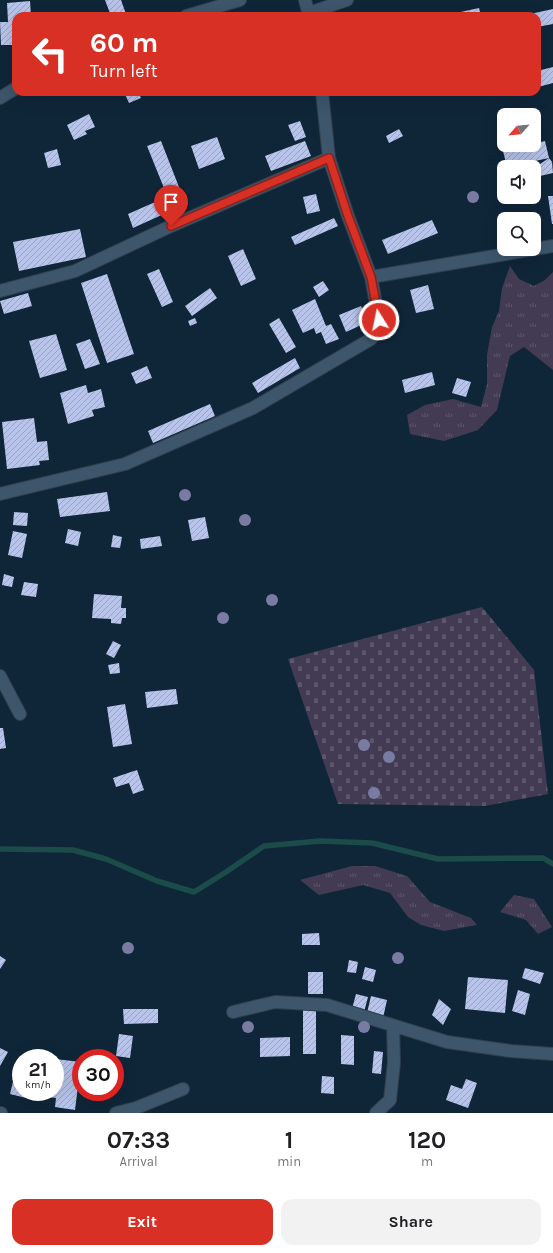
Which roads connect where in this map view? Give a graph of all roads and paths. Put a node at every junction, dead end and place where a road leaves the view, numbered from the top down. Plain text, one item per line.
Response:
1 (240, 0) edge
2 (305, 0) edge
3 (347, 0) edge
4 (200, 12) edge
5 (308, 12) edge
6 (317, 12) edge
7 (12, 90) edge
8 (322, 96) edge
9 (0, 98) edge
10 (329, 158) junction
11 (553, 246) edge
12 (371, 277) junction
13 (0, 291) edge
14 (0, 494) edge
15 (0, 676) edge
16 (20, 714) dead end
17 (233, 1012) dead end
18 (393, 1026) junction
19 (553, 1054) edge
20 (183, 1090) dead end
21 (116, 1113) edge
22 (376, 1113) edge

1 - 4 street
2 - 5 street
3 - 6 street
7 - 9 street
8 - 10 street
10 - 12 street
10 - 13 street
11 - 12 street
12 - 14 street
15 - 16 street
17 - 18 street
18 - 19 street
18 - 22 street
20 - 21 street

